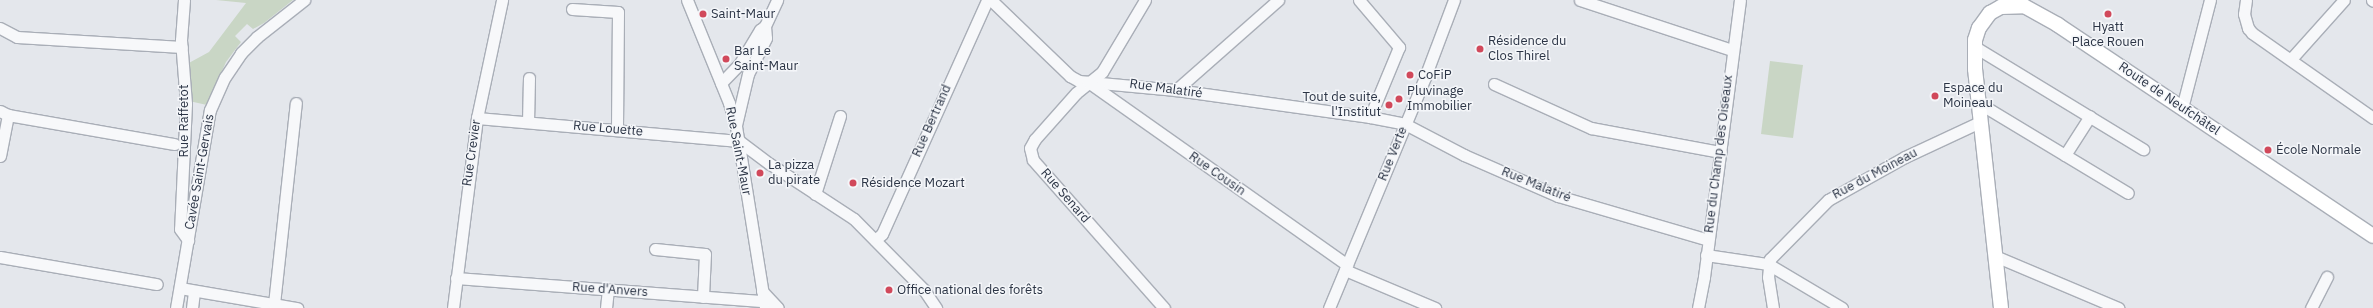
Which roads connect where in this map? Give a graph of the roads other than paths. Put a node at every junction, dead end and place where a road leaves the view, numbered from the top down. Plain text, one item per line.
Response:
1 (184, 0) edge
2 (304, 0) edge
3 (502, 0) edge
4 (687, 0) edge
5 (777, 0) edge
6 (987, 0) edge
7 (992, 0) edge
8 (1145, 0) edge
9 (1278, 0) edge
10 (1359, 0) edge
11 (1454, 0) edge
12 (1580, 0) edge
13 (1740, 0) edge
14 (2210, 0) edge
15 (2246, 0) edge
16 (2344, 0) edge
17 (2001, 4) edge
18 (572, 9) dead end
19 (766, 26) junction
20 (0, 28) edge
21 (1975, 46) junction
22 (182, 47) junction
23 (1732, 50) junction
24 (2291, 59) junction
25 (529, 78) dead end
26 (1088, 82) junction
27 (721, 83) junction
28 (1494, 84) dead end
29 (1176, 90) junction
30 (1977, 102) junction
31 (296, 103) dead end
32 (2182, 108) junction
33 (4, 113) edge
34 (840, 116) dead end
35 (2090, 116) junction
36 (1370, 117) junction
37 (477, 118) junction
38 (2373, 118) edge
39 (528, 122) junction
40 (1980, 122) junction
41 (1405, 124) junction
42 (736, 126) junction
43 (617, 130) junction
44 (739, 141) junction
45 (175, 144) dead end
46 (2143, 149) dead end
47 (1721, 152) junction
48 (2065, 155) junction
49 (0, 156) edge
50 (2128, 193) dead end
51 (814, 194) junction
52 (2373, 236) edge
53 (188, 240) junction
54 (875, 240) junction
55 (1708, 240) junction
56 (655, 249) dead end
57 (1706, 254) junction
58 (1995, 256) junction
59 (0, 257) edge
60 (1768, 264) junction
61 (1346, 267) junction
62 (2327, 277) dead end
63 (456, 278) junction
64 (158, 284) dead end
65 (180, 288) junction
66 (761, 289) junction
67 (608, 290) junction
68 (194, 291) junction
69 (708, 301) edge
70 (274, 304) junction
71 (764, 304) edge
72 (175, 306) edge
73 (192, 308) edge
74 (297, 308) edge
75 (453, 308) edge
76 (606, 308) edge
77 (778, 308) edge
78 (936, 308) edge
79 (1164, 308) edge
80 (1329, 308) edge
81 (1435, 308) edge
82 (1698, 308) edge
83 (1773, 308) edge
84 (1842, 308) edge
85 (2001, 308) edge
86 (2118, 308) edge
87 (2311, 308) edge

1 - 22 street, Rue Raffetot
2 - 53 street, Cavée Saint-Gervais
3 - 37 street, Rue Crevier
4 - 27 street, Rue Saint-Maur
5 - 19 street
6 - 54 street, Rue Bertrand
7 - 26 street, Rue Malatiré
8 - 26 street, Rue Senard
9 - 29 street
10 - 36 street
11 - 41 street, Rue Verte
12 - 23 street
13 - 23 street, Rue du Champ des Oiseaux
14 - 32 street
15 - 24 street
16 - 24 street
17 - 21 main road, Route de Neufchâtel
17 - 32 main road, Route de Neufchâtel
18 - 43 street
19 - 27 street
19 - 42 street
20 - 22 street
21 - 30 main road, Route de Neufchâtel
21 - 35 street
22 - 53 street, Rue Raffetot
23 - 47 street, Rue du Champ des Oiseaux
24 - 38 street
25 - 39 street
26 - 29 street, Rue Malatiré
26 - 61 street, Rue Cousin
26 - 79 street, Rue Senard
27 - 42 street, Rue Saint-Maur
28 - 47 street
29 - 36 street, Rue Malatiré
30 - 40 main road, Route de Neufchâtel
30 - 48 street
31 - 70 street
32 - 52 main road, Route de Neufchâtel
33 - 45 street
33 - 49 street
34 - 51 street
35 - 46 street
35 - 48 street
36 - 41 street, Rue Malatiré
37 - 39 street, Rue Louette
37 - 63 street, Rue Crevier
39 - 43 street, Rue Louette
40 - 58 main road, Route de Neufchâtel
40 - 60 street, Rue du Moineau
41 - 55 street, Rue Malatiré
41 - 61 street, Rue Verte
42 - 44 street, Rue Saint-Maur
43 - 44 street, Rue Louette
44 - 51 street
44 - 66 street, Rue Saint-Maur
47 - 55 street, Rue du Champ des Oiseaux
48 - 50 street
51 - 54 street
53 - 65 street, Cavée Saint-Gervais
54 - 78 street
55 - 57 street, Rue du Champ des Oiseaux
56 - 69 street
57 - 60 street
57 - 82 street, Rue du Champ des Oiseaux
58 - 85 main road, Route de Neufchâtel
58 - 86 street
59 - 64 street
60 - 83 street
60 - 84 street
61 - 80 street, Rue Verte
61 - 81 street, Rue Cousin
62 - 87 street
63 - 67 street, Rue d'Anvers
63 - 75 street, Rue Crevier
65 - 68 street
65 - 72 street, Cavée Saint-Gervais
66 - 71 street, Rue Saint-Maur
66 - 77 street
67 - 69 street, Rue d'Anvers
67 - 76 street
68 - 70 street
68 - 73 street
69 - 71 street, Rue d'Anvers
70 - 74 street

